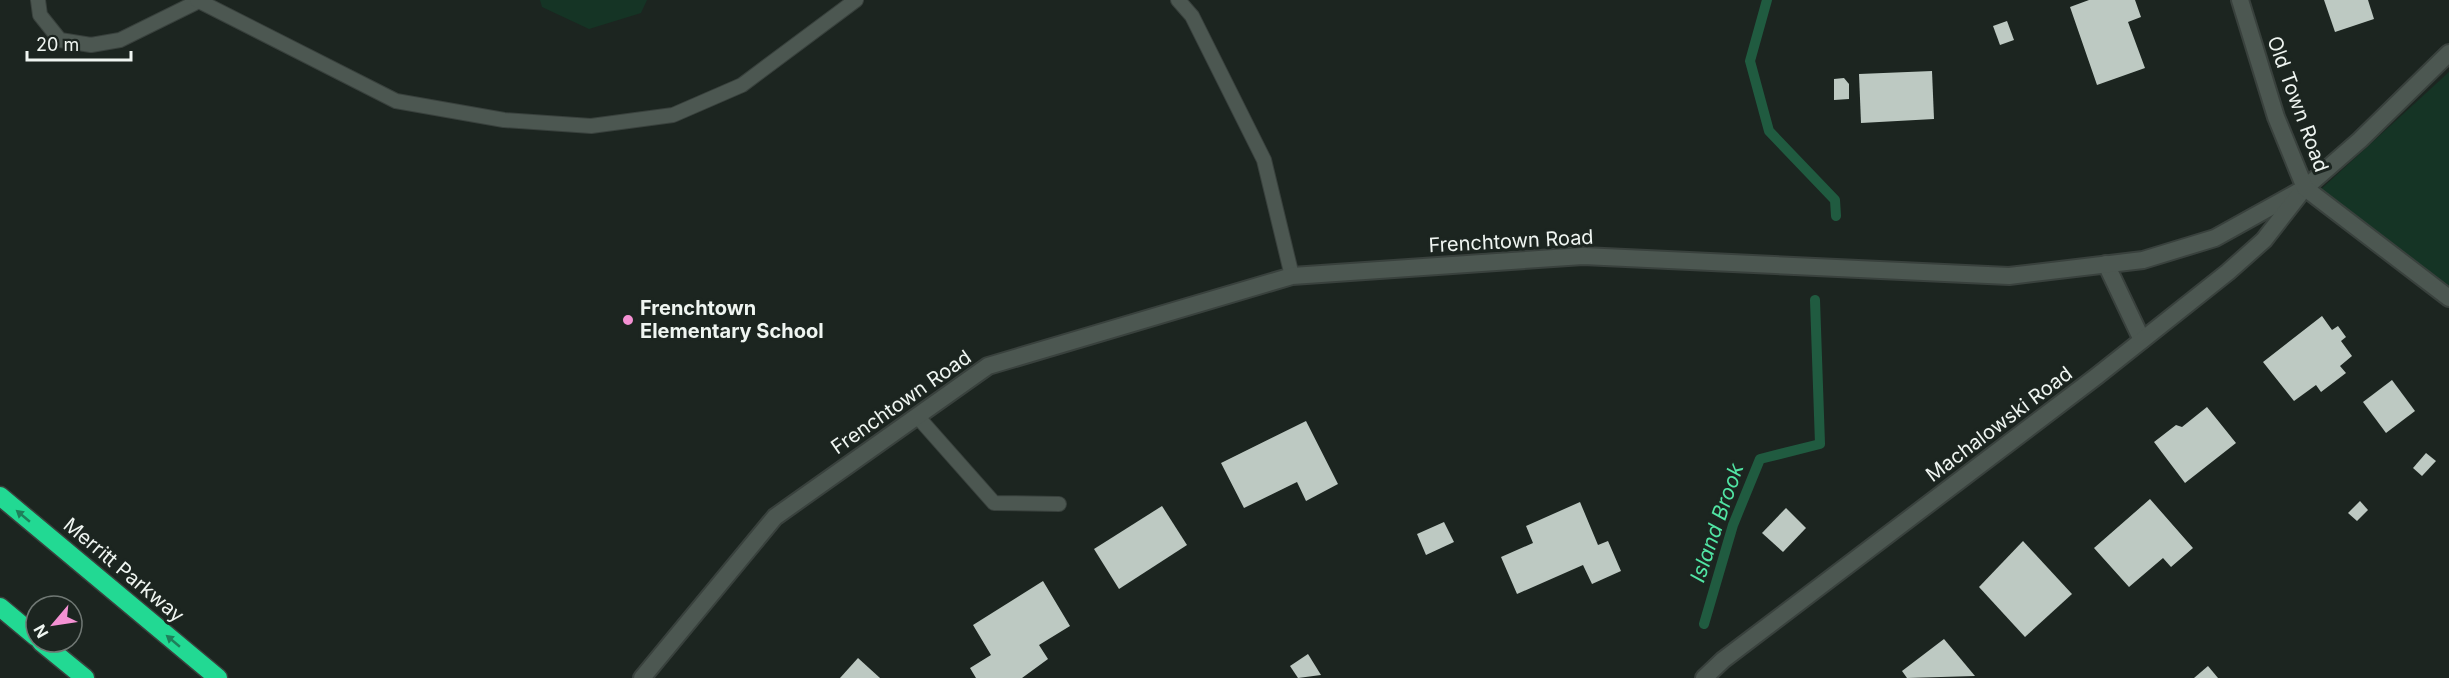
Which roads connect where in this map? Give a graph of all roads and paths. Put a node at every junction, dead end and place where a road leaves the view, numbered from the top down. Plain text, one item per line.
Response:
1 (38, 0) edge
2 (856, 0) edge
3 (1178, 0) edge
4 (2240, 0) edge
5 (198, 1) edge
6 (2449, 53) edge
7 (2305, 188) junction
8 (2106, 264) junction
9 (1292, 276) junction
10 (2449, 298) edge
11 (2142, 340) junction
12 (917, 416) junction
13 (0, 496) edge
14 (1059, 504) dead end
15 (0, 608) edge
16 (24, 628) edge
17 (56, 654) edge
18 (85, 678) edge
19 (218, 678) edge
20 (642, 678) edge
21 (1704, 678) edge

1 - 5 lane
2 - 5 lane
3 - 9 lane
4 - 7 street, Old Town Road
6 - 7 street, Frenchtown Road
7 - 8 street, Frenchtown Road
7 - 10 street, Old Town Road
7 - 11 street, Machalowski Road
8 - 9 street, Frenchtown Road
8 - 11 street
9 - 12 street, Frenchtown Road
11 - 21 street, Machalowski Road
12 - 14 lane
12 - 20 street, Frenchtown Road
19 -> 13 highway, Merritt Parkway
15 - 16 highway
17 - 18 highway

